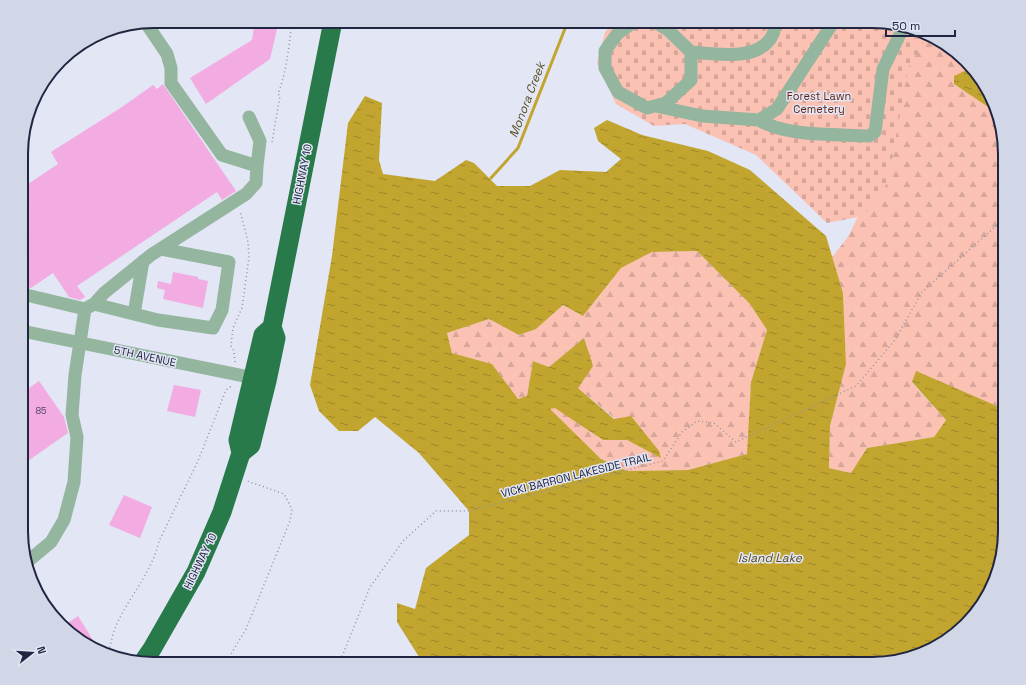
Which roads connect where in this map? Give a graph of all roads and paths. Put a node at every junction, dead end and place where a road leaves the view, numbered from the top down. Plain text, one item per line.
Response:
1 (149, 28) edge
2 (291, 28) edge
3 (332, 28) edge
4 (625, 28) edge
5 (665, 28) edge
6 (774, 28) edge
7 (830, 28) edge
8 (901, 31) edge
9 (691, 52) junction
10 (656, 106) junction
11 (249, 117) dead end
12 (759, 120) junction
13 (272, 142) dead end
14 (258, 166) junction
15 (240, 208) dead end
16 (998, 224) edge
17 (161, 248) junction
18 (143, 262) junction
19 (28, 295) edge
20 (90, 306) junction
21 (134, 314) junction
22 (28, 332) edge
23 (80, 343) junction
24 (235, 374) junction
25 (260, 379) junction
26 (234, 476) junction
27 (31, 559) edge
28 (108, 648) edge
29 (147, 657) edge
30 (229, 657) edge
31 (342, 657) edge

1 - 14 street
2 - 13 path
3 - 25 highway, HIGHWAY 10
4 - 10 street
5 - 9 street
6 - 9 street
7 - 12 street
8 - 12 street
9 - 10 street
10 - 12 street
11 - 14 street
14 - 17 street
15 - 24 path
16 - 31 path, VICKI BARRON LAKESIDE TRAIL
17 - 18 street
17 - 21 street
18 - 20 street
18 - 21 street
19 - 20 street
20 - 21 street
20 - 23 street
22 - 23 street, 5TH AVENUE
23 - 24 street, 5TH AVENUE
23 - 27 street
24 - 25 street, 5TH AVENUE
24 - 28 path
25 - 26 highway, HIGHWAY 10
26 - 29 highway, HIGHWAY 10
26 - 30 path

